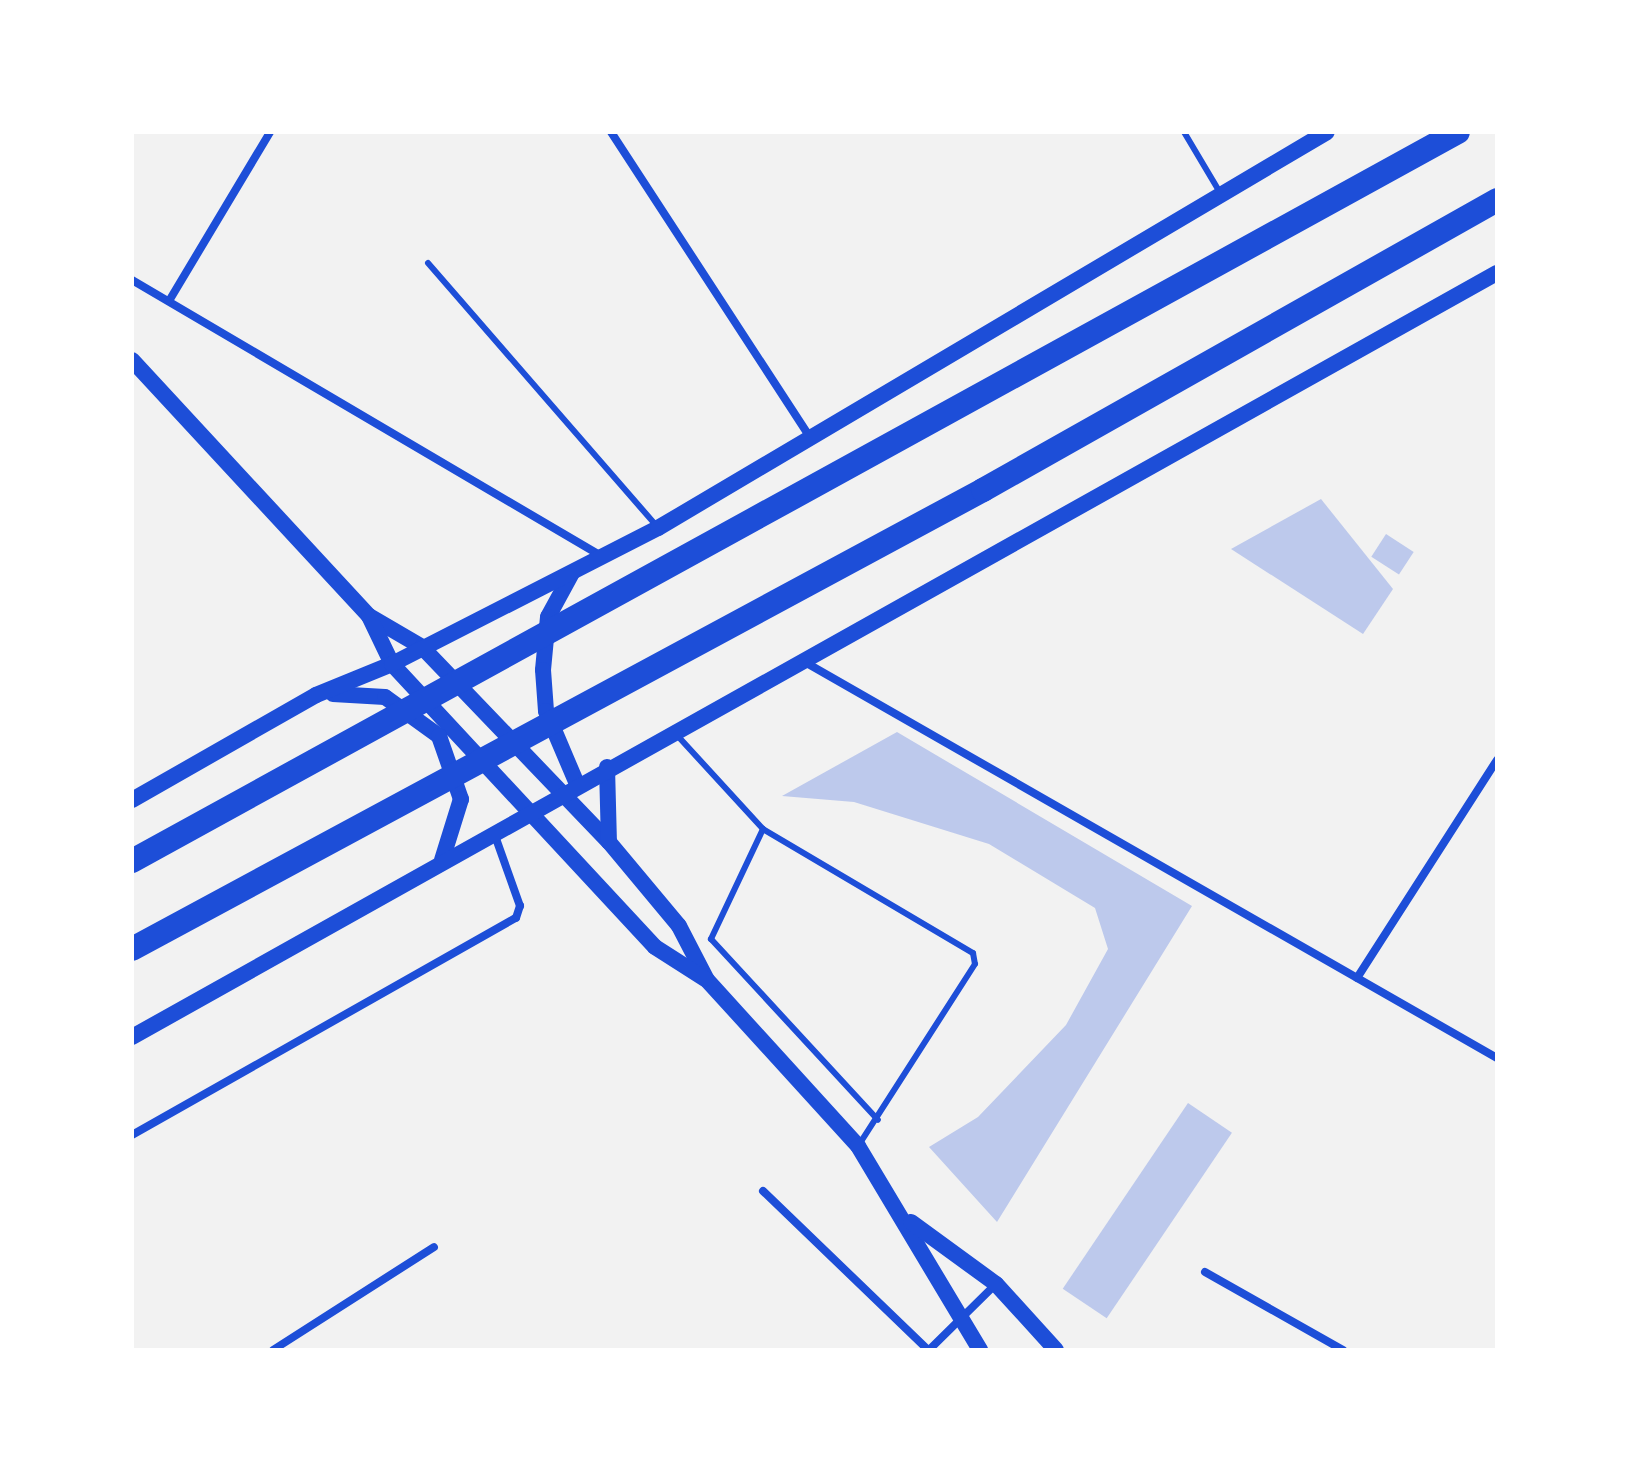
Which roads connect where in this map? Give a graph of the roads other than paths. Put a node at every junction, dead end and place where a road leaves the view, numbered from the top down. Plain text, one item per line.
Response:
1 (270, 132) edge
2 (611, 132) edge
3 (1184, 132) edge
4 (1327, 132) edge
5 (1458, 132) edge
6 (1219, 191) junction
7 (1497, 200) edge
8 (428, 263) dead end
9 (1497, 273) edge
10 (132, 280) edge
11 (169, 301) junction
12 (132, 360) edge
13 (807, 433) junction
14 (658, 528) junction
15 (604, 558) junction
16 (572, 573) junction
17 (369, 616) junction
18 (422, 647) junction
19 (800, 659) junction
20 (392, 664) junction
21 (316, 695) junction
22 (673, 730) junction
23 (1497, 760) edge
24 (607, 767) junction
25 (577, 784) junction
26 (561, 793) junction
27 (132, 800) edge
28 (530, 811) junction
29 (763, 829) junction
30 (494, 832) junction
31 (609, 842) junction
32 (132, 861) edge
33 (441, 862) junction
34 (132, 949) edge
35 (1357, 978) junction
36 (707, 980) junction
37 (132, 1037) edge
38 (1497, 1058) edge
39 (878, 1120) junction
40 (132, 1135) edge
41 (858, 1146) junction
42 (763, 1191) dead end
43 (909, 1221) junction
44 (434, 1247) dead end
45 (1205, 1272) dead end
46 (996, 1284) junction
47 (957, 1321) junction
48 (273, 1350) edge
49 (929, 1350) edge
50 (980, 1350) edge
51 (1056, 1350) edge
52 (1343, 1350) edge

1 - 11 street
2 - 13 street
3 - 6 lane
4 - 6 main road
5 - 32 highway
6 - 13 main road
7 - 34 highway
8 - 14 lane
9 - 19 main road
10 - 11 street
11 - 15 street
12 - 17 main road
13 - 14 main road
14 - 15 main road
15 - 16 main road
16 - 18 main road
16 - 25 main road
17 - 18 main road
17 - 20 main road
18 - 20 main road
18 - 26 main road
19 - 22 main road
19 - 35 street
20 - 21 main road
20 - 28 main road
21 - 27 main road
21 - 33 main road
22 - 24 main road
22 - 29 lane
23 - 35 street
24 - 25 main road
24 - 31 main road
25 - 26 main road
26 - 28 main road
26 - 31 main road
28 - 30 main road
28 - 36 main road
29 - 39 lane
29 - 39 lane
30 - 33 main road
30 - 40 street
31 - 36 main road
33 - 37 main road
35 - 38 street
36 - 41 main road
39 - 41 lane
41 - 43 main road
42 - 49 street
43 - 46 main road
43 - 47 main road
44 - 48 street
45 - 52 street
46 - 47 street
46 - 51 main road
47 - 49 street
47 - 50 main road

